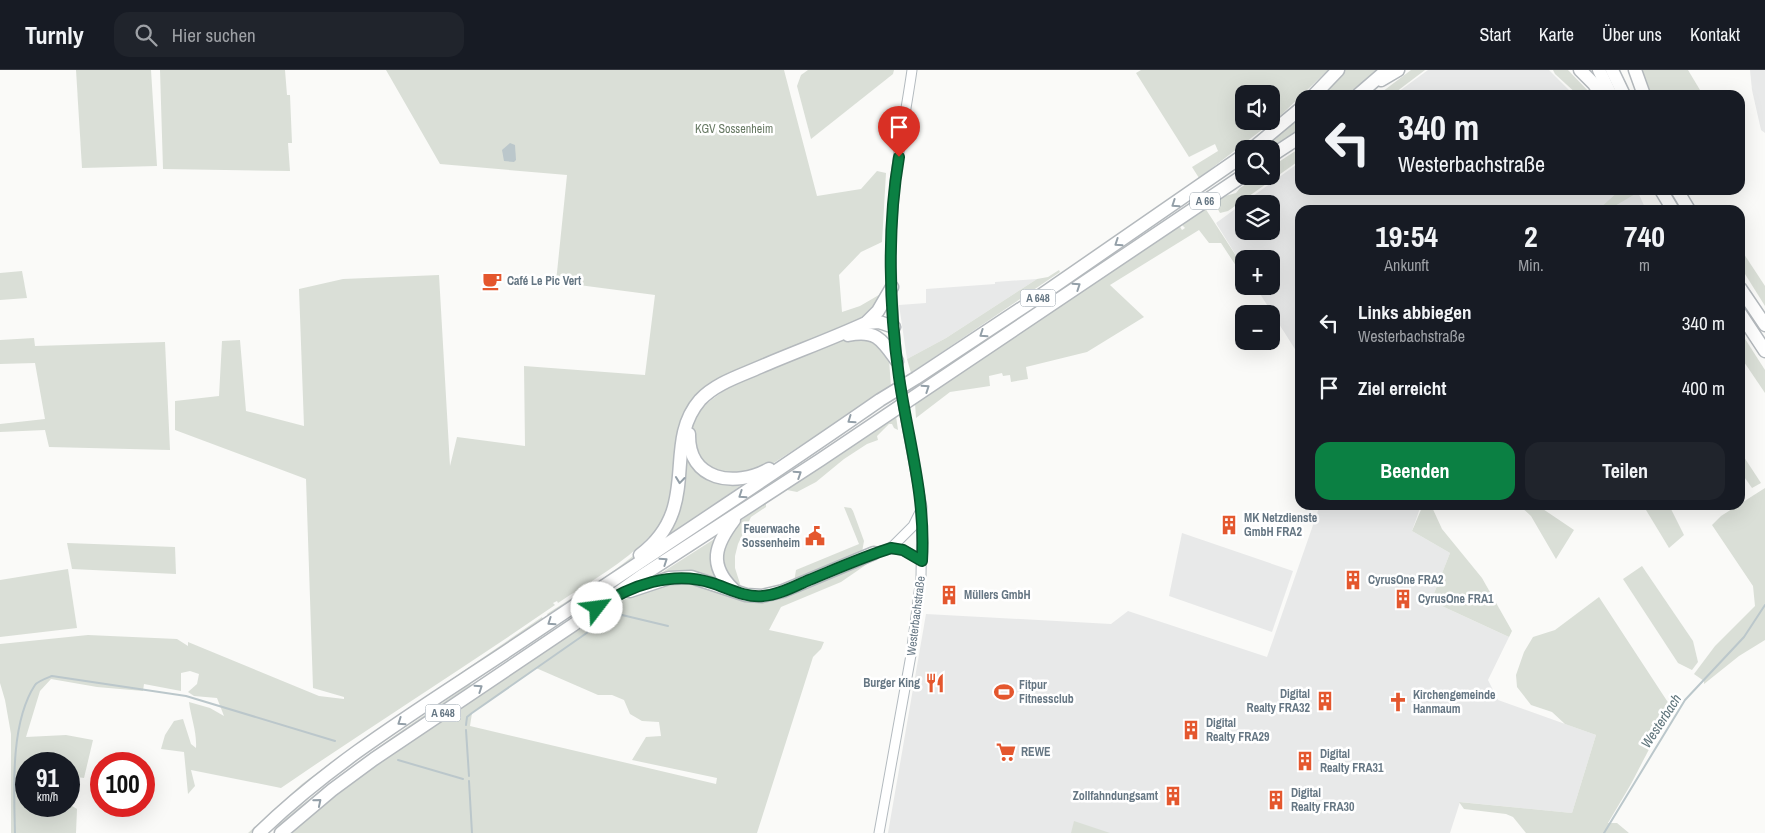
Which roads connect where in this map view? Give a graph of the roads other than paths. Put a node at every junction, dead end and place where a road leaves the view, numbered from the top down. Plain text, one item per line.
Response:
1 (912, 70) edge
2 (1338, 70) edge
3 (1387, 70) edge
4 (1398, 70) edge
5 (1580, 70) edge
6 (1599, 70) edge
7 (1612, 70) edge
8 (1635, 70) edge
9 (1370, 86) junction
10 (1319, 90) edge
11 (1365, 90) edge
12 (1598, 90) edge
13 (1609, 90) edge
14 (1622, 90) edge
15 (1642, 90) edge
16 (1295, 113) edge
17 (1263, 140) edge
18 (1295, 140) edge
19 (1280, 150) edge
20 (1235, 161) edge
21 (1235, 181) edge
22 (1165, 227) joint
23 (892, 287) junction
24 (1745, 295) edge
25 (1745, 321) edge
26 (1765, 325) edge
27 (894, 326) junction
28 (867, 328) junction
29 (1765, 351) edge
30 (897, 361) junction
31 (796, 458) junction
32 (922, 508) junction
33 (742, 510) junction
34 (891, 548) junction
35 (874, 554) joint
36 (922, 561) junction
37 (605, 584) junction
38 (735, 591) junction
39 (610, 599) junction
40 (260, 833) edge
41 (280, 833) edge
42 (879, 833) edge

1 - 23 main road, Westerbachstraße
2 - 10 highway
3 - 9 highway
4 - 9 highway
5 - 12 highway
6 - 13 highway
7 - 14 highway
8 - 15 highway
9 - 11 highway
16 - 17 highway
18 - 19 highway
20 -> 31 highway, A 648
21 - 22 highway, A 66
33 -> 22 highway, A 648
23 - 27 main road, Westerbachstraße
23 - 28 highway
24 - 26 highway
25 - 29 highway
27 - 28 highway
27 - 30 main road, Westerbachstraße
28 - 30 highway
28 - 31 highway
28 -> 37 highway
30 - 32 main road, Westerbachstraße, bridge
31 -> 37 highway, A 648
32 - 34 main road
32 - 36 main road, Westerbachstraße
33 - 38 highway
39 -> 33 highway, A 648
34 - 35 main road
34 - 36 main road
35 - 38 highway
36 - 42 main road, Westerbachstraße
37 -> 40 highway, A 648
38 - 39 highway
41 -> 39 highway, A 648

